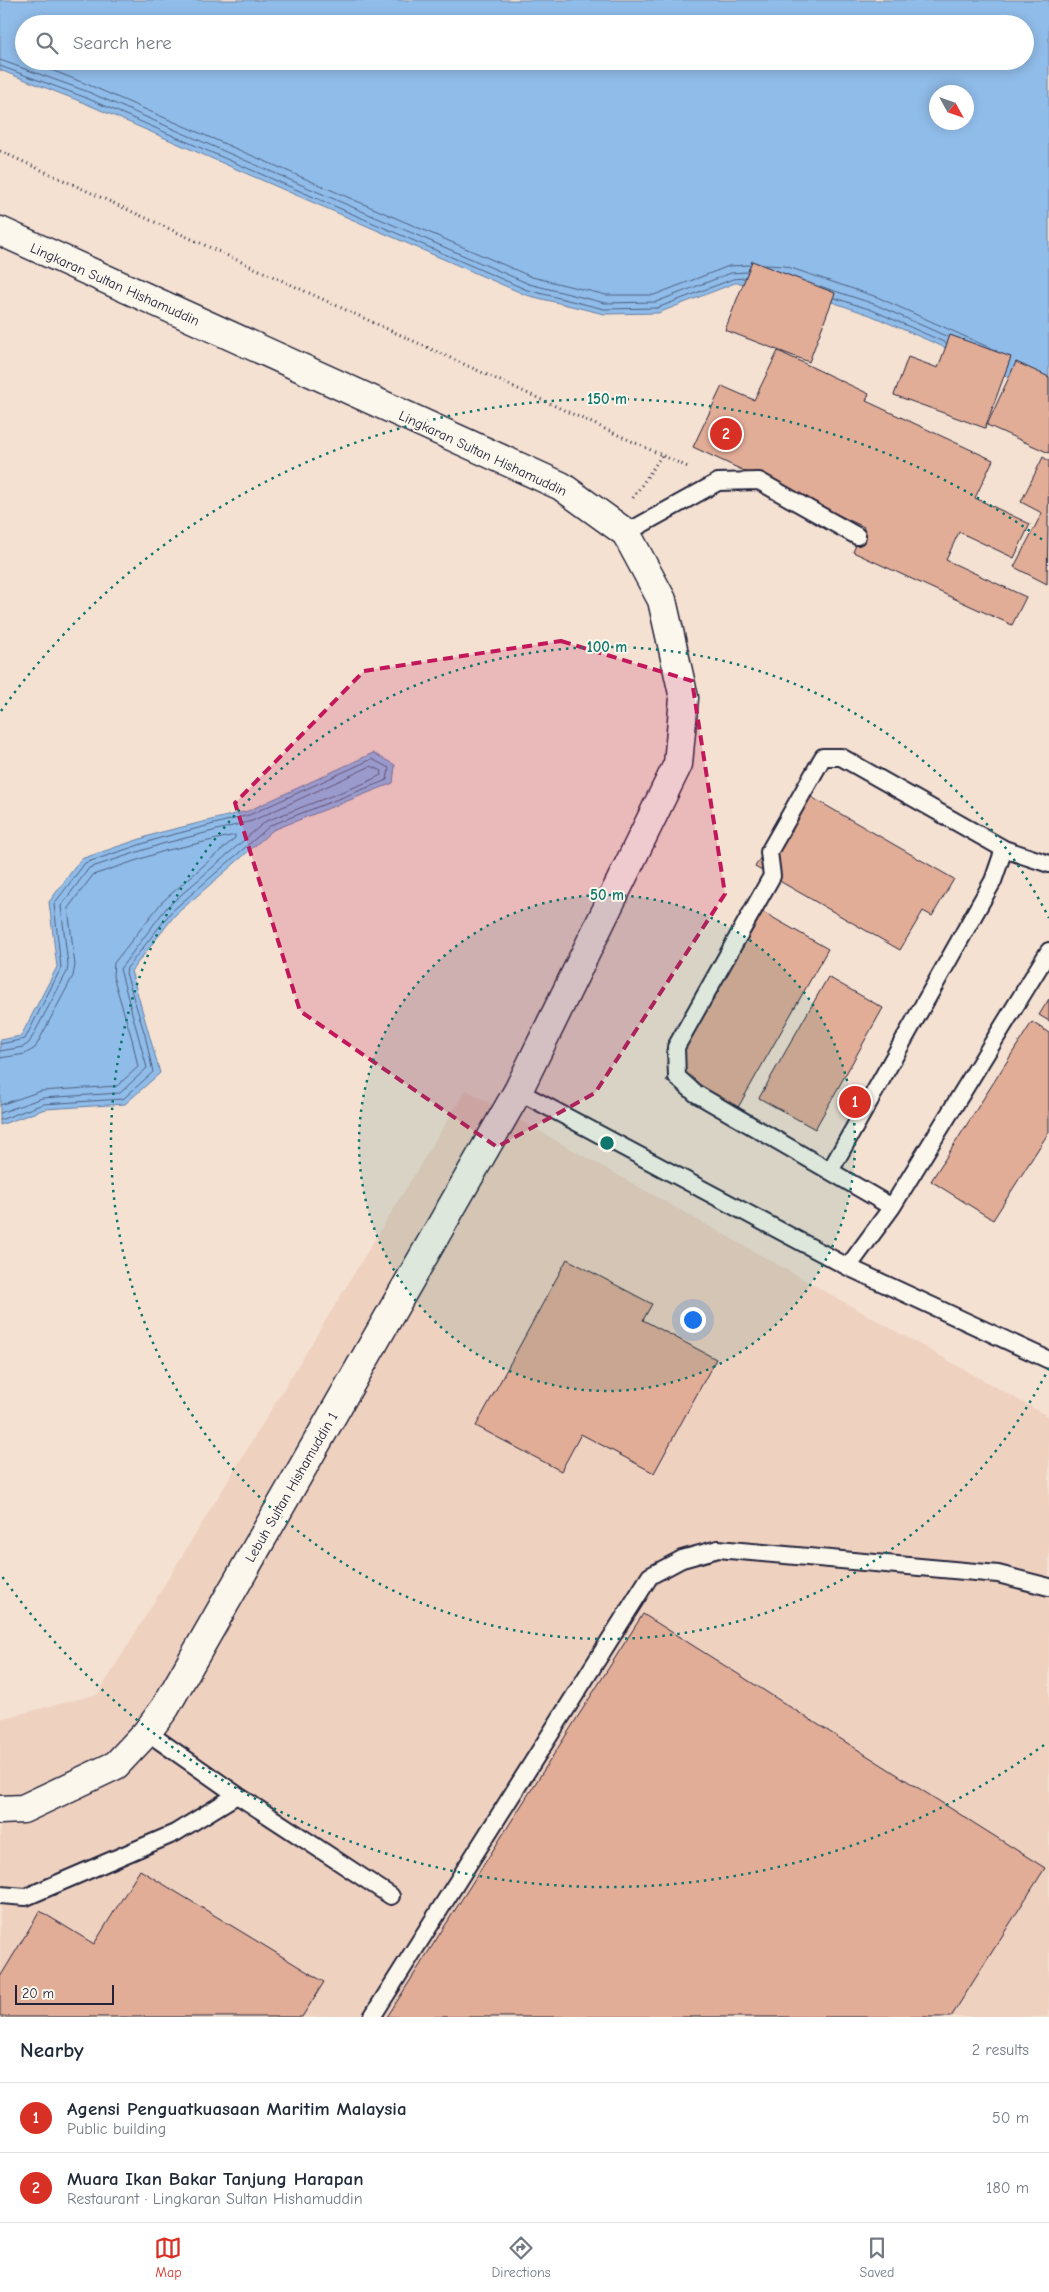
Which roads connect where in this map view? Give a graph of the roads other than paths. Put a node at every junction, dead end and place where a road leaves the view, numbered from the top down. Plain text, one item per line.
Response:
1 (0, 231) edge
2 (621, 529) junction
3 (857, 536) dead end
4 (1004, 849) junction
5 (1049, 864) edge
6 (1049, 951) edge
7 (518, 1091) junction
8 (830, 1171) junction
9 (892, 1207) junction
10 (848, 1266) junction
11 (1049, 1360) edge
12 (1049, 1586) edge
13 (147, 1732) junction
14 (237, 1795) junction
15 (0, 1810) edge
16 (0, 1895) edge
17 (391, 1896) dead end
18 (372, 2017) edge

1 - 2 street, Lingkaran Sultan Hishamuddin
2 - 3 lane
2 - 7 street, Lingkaran Sultan Hishamuddin
4 - 5 lane
4 - 8 lane
4 - 8 lane
6 - 9 lane
7 - 10 lane
7 - 13 street, Lebuh Sultan Hishamuddin 1
8 - 9 lane
9 - 10 lane
10 - 11 lane
12 - 18 lane
13 - 14 lane
13 - 15 street, Lebuh Sultan Hishamuddin 1
14 - 16 lane
14 - 17 lane

